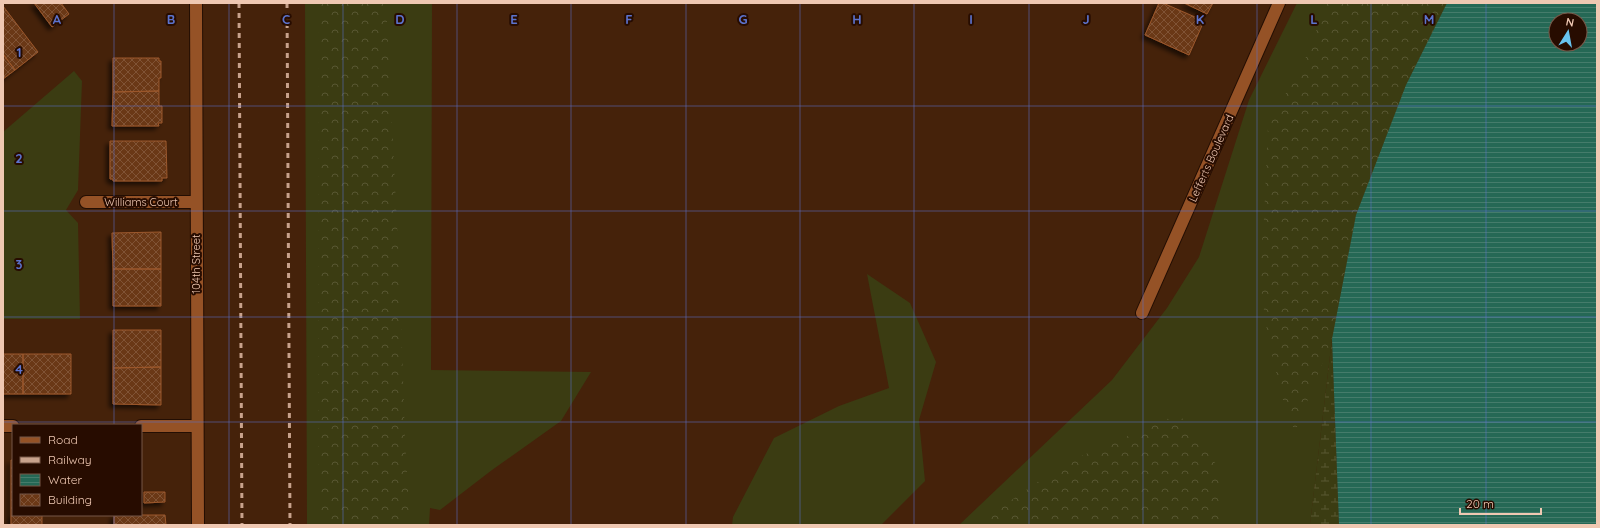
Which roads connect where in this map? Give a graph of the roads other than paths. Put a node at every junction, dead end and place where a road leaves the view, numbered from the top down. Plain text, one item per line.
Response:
1 (196, 3) edge
2 (1279, 3) edge
3 (86, 202) dead end
4 (196, 202) junction
5 (1142, 313) dead end
6 (142, 426) edge
7 (197, 426) junction
8 (198, 525) edge

1 - 4 street, 104th Street
2 - 5 street, Lefferts Boulevard
3 - 4 street, Williams Court
4 - 7 street, 104th Street
6 - 7 street
7 - 8 street, 104th Street

